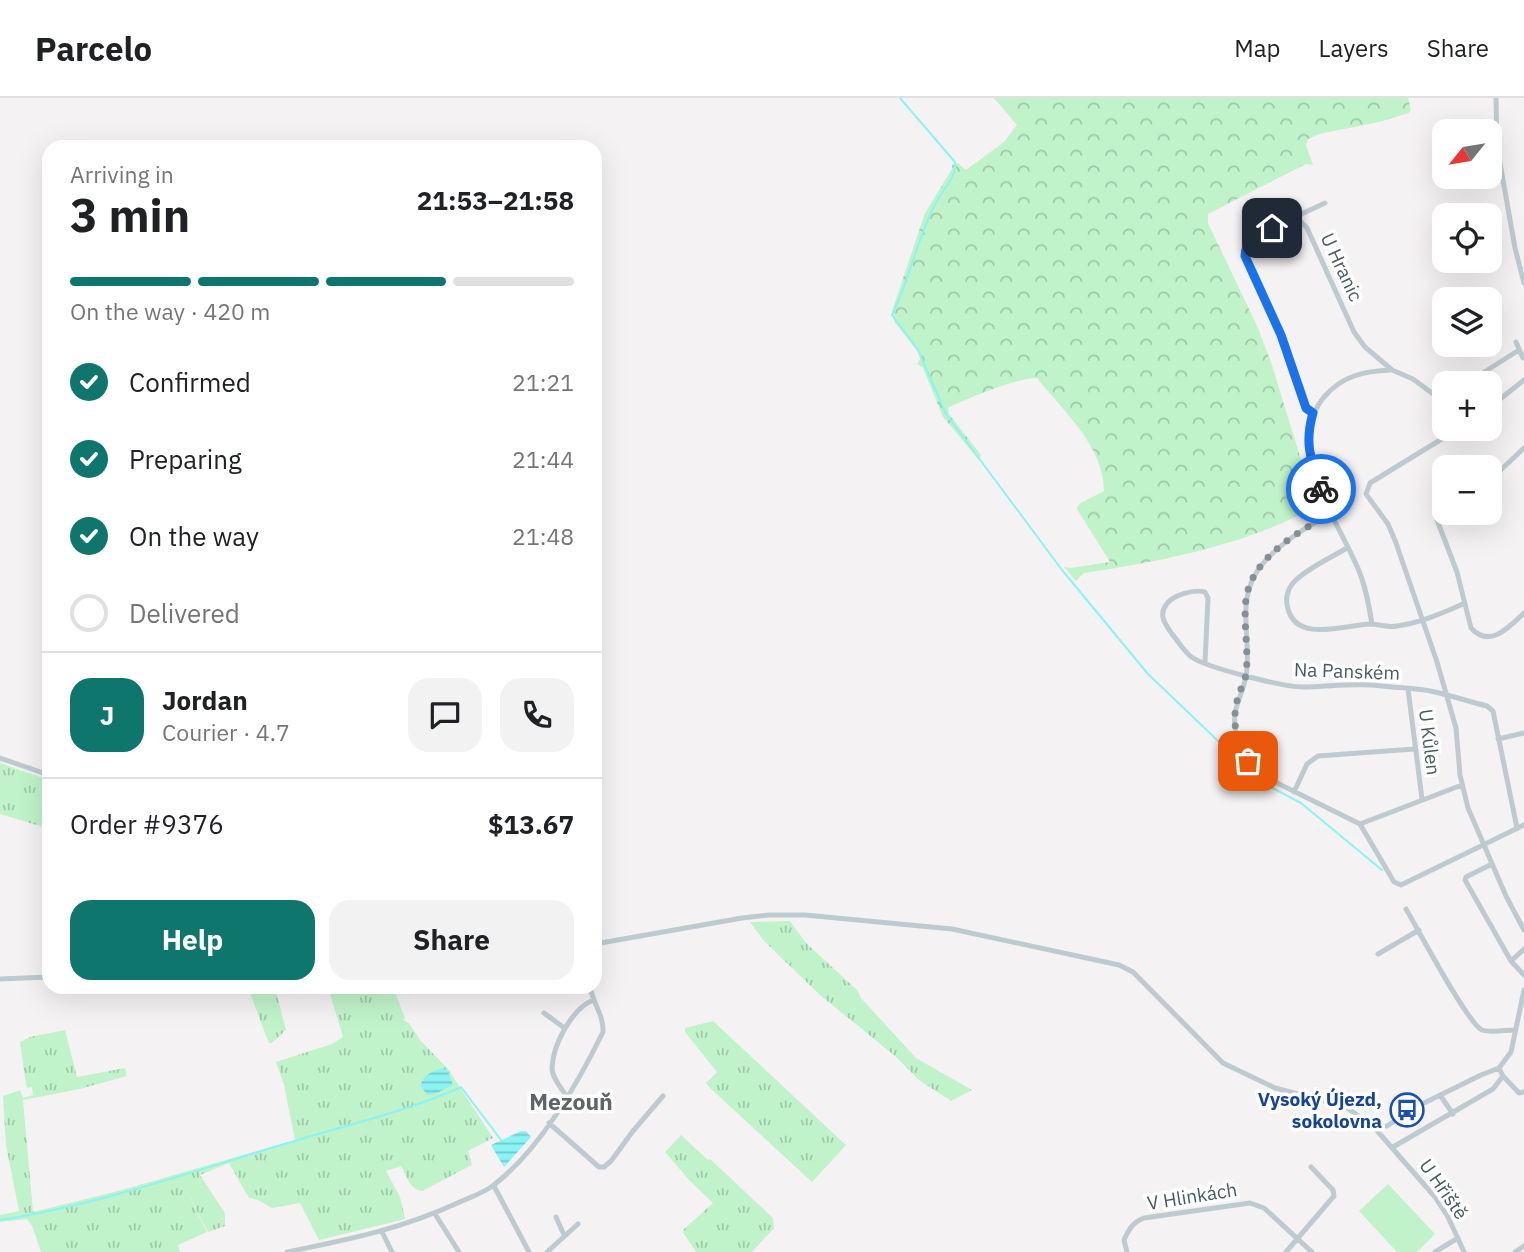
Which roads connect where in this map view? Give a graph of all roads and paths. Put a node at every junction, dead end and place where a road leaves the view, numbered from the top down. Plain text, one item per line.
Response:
1 (1496, 98) edge
2 (1325, 202) dead end
3 (1292, 219) junction
4 (1524, 283) edge
5 (1516, 342) dead end
6 (1519, 350) junction
7 (1523, 358) edge
8 (1392, 370) junction
9 (1486, 371) edge
10 (1524, 380) edge
11 (1432, 393) edge
12 (1502, 398) edge
13 (1313, 413) junction
14 (1438, 441) edge
15 (1524, 448) edge
16 (1502, 469) edge
17 (1330, 515) junction
18 (1439, 525) edge
19 (1348, 548) junction
20 (1464, 604) junction
21 (1524, 613) edge
22 (1424, 620) junction
23 (1372, 624) junction
24 (1205, 662) junction
25 (1246, 676) junction
26 (1408, 689) junction
27 (1447, 696) junction
28 (1524, 733) edge
29 (1498, 739) junction
30 (1414, 749) junction
31 (0, 758) edge
32 (42, 773) edge
33 (1462, 785) junction
34 (1294, 792) junction
35 (1422, 799) junction
36 (1360, 824) junction
37 (1524, 825) edge
38 (1517, 828) junction
39 (1484, 845) junction
40 (1492, 864) junction
41 (1406, 909) dead end
42 (1419, 930) junction
43 (1524, 930) edge
44 (602, 945) edge
45 (1524, 949) edge
46 (1378, 954) dead end
47 (1511, 961) junction
48 (1524, 975) edge
49 (42, 977) edge
50 (0, 979) edge
51 (1524, 990) edge
52 (592, 994) edge
53 (593, 1000) junction
54 (544, 1013) dead end
55 (563, 1027) junction
56 (1515, 1030) junction
57 (1499, 1068) junction
58 (1503, 1076) junction
59 (1524, 1092) edge
60 (1440, 1095) junction
61 (663, 1096) dead end
62 (567, 1097) junction
63 (1453, 1114) junction
64 (549, 1123) junction
65 (1372, 1125) junction
66 (1393, 1147) junction
67 (1311, 1167) dead end
68 (494, 1185) junction
69 (435, 1214) junction
70 (556, 1217) dead end
71 (578, 1224) dead end
72 (382, 1232) junction
73 (564, 1235) junction
74 (1298, 1238) junction
75 (1458, 1238) junction
76 (341, 1242) junction
77 (1524, 1246) edge
78 (287, 1252) edge
79 (344, 1252) edge
80 (393, 1252) edge
81 (459, 1252) edge
82 (529, 1252) edge
83 (547, 1252) edge
84 (1127, 1252) edge
85 (1286, 1252) edge
86 (1312, 1252) edge
87 (1435, 1252) edge
88 (1464, 1252) edge
89 (1515, 1252) edge

1 - 4 street
2 - 3 street
3 - 8 street, U Hranic
3 - 13 street
5 - 6 street
6 - 7 street
6 - 9 street
8 - 11 street, U Hranic
8 - 13 street
10 - 12 street
13 - 17 street
14 - 22 street
15 - 16 street
17 - 19 street
17 - 25 street
18 - 20 street
19 - 23 street
19 - 23 street
20 - 21 street
20 - 22 street
22 - 23 street
22 - 27 street
24 - 24 street, Na Panském
24 - 25 street, Na Panském
25 - 26 street, Na Panském
25 - 34 street
26 - 27 street, Na Panském
26 - 30 street, U Kůlen
27 - 29 street, Na Panském
27 - 33 street
28 - 29 street
29 - 38 street
30 - 34 street
30 - 35 street, U Kůlen
31 - 32 street
33 - 35 street
33 - 39 street
34 - 36 street
35 - 36 street
36 - 39 street
37 - 38 street
38 - 39 street
39 - 40 street
40 - 43 street
40 - 47 street
41 - 42 street
42 - 46 street
42 - 56 street
44 - 65 street, U Hřiště
45 - 47 street
47 - 48 street
49 - 50 street
51 - 56 street
52 - 53 street
53 - 55 street
53 - 62 street
54 - 55 street
55 - 62 street
56 - 57 street
57 - 58 street
57 - 60 street
58 - 59 street
58 - 63 street
60 - 63 street
60 - 65 street
61 - 64 street
62 - 64 street
63 - 66 street
64 - 68 street
65 - 66 street, U Hřiště
66 - 75 street, U Hřiště
67 - 74 street
68 - 69 street
68 - 82 street
69 - 72 street
69 - 81 street
70 - 73 street
71 - 73 street
72 - 76 street
72 - 80 street
73 - 83 street
74 - 84 street, V Hlinkách
74 - 85 street
74 - 86 street, V Hlinkách
75 - 87 street
75 - 88 street, U Hřiště
76 - 78 street
76 - 79 street
77 - 89 street

